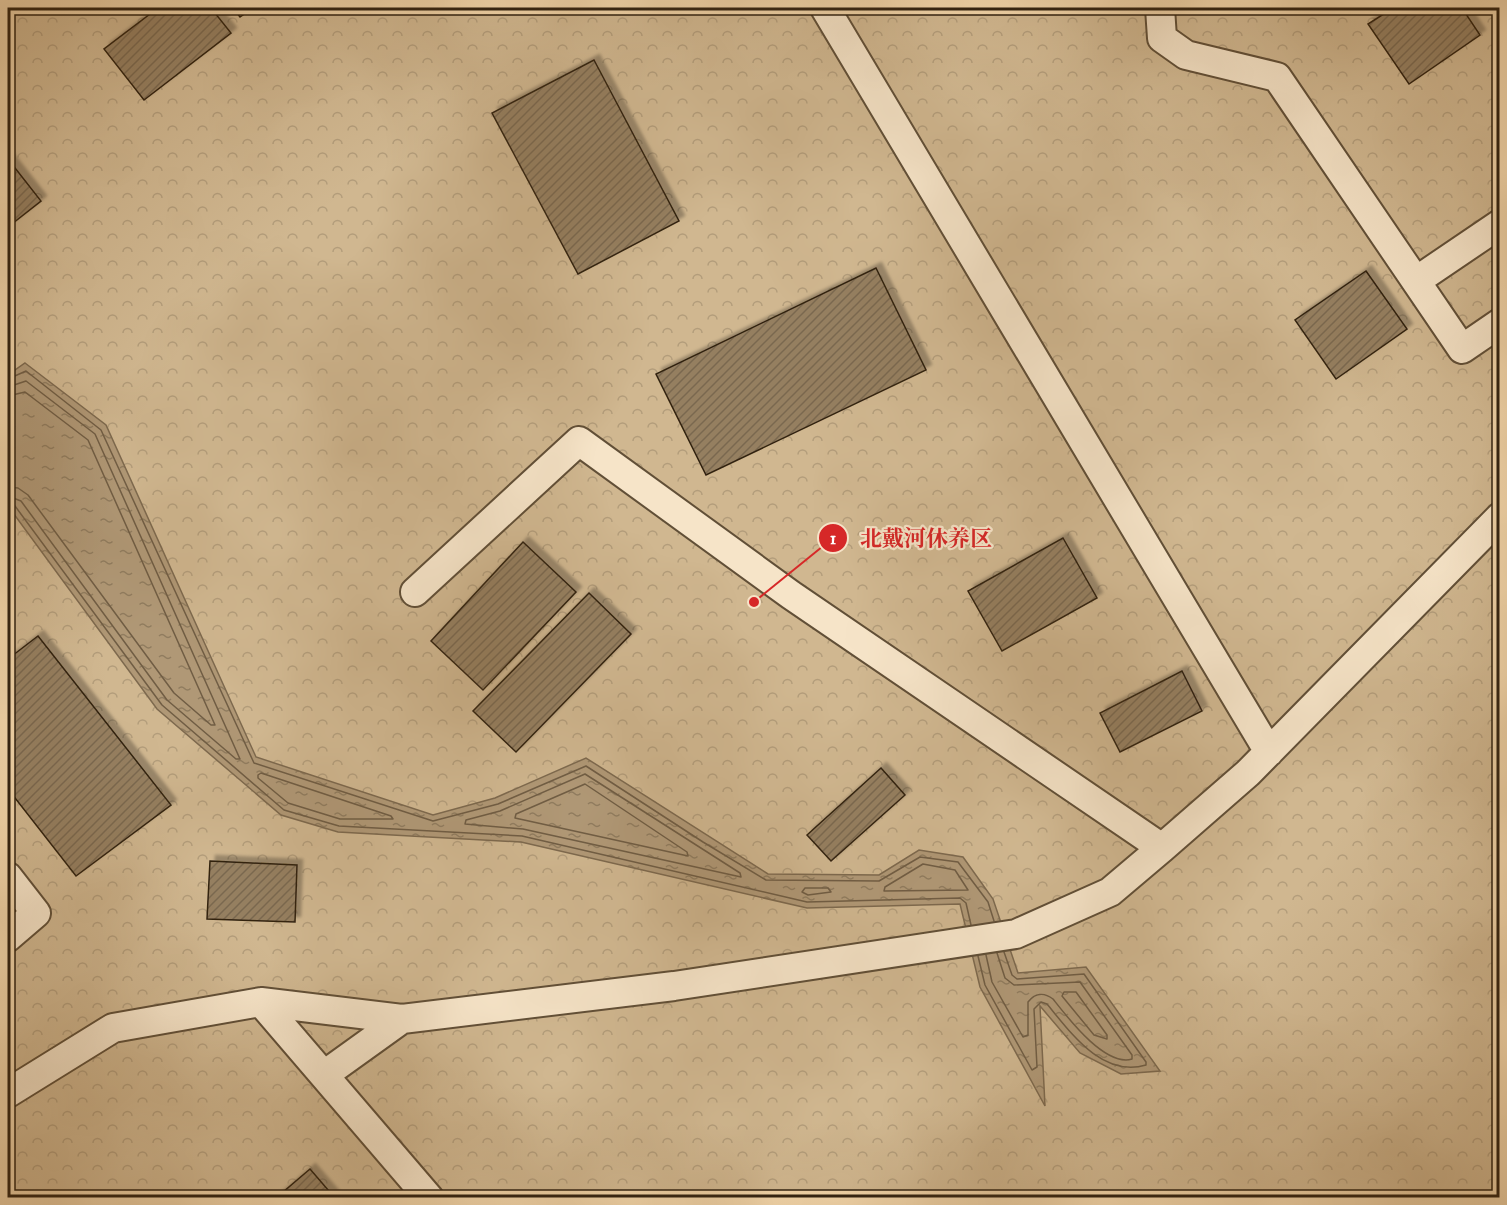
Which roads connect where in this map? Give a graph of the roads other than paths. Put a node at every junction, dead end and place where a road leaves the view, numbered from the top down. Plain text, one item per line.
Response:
1 (825, 8) edge
2 (1160, 8) edge
3 (1500, 224) edge
4 (1416, 281) junction
5 (1500, 323) edge
6 (1500, 517) edge
7 (414, 592) dead end
8 (1269, 752) junction
9 (1162, 848) junction
10 (8, 877) edge
11 (8, 937) edge
12 (261, 1002) junction
13 (402, 1019) junction
14 (324, 1075) junction
15 (8, 1093) edge
16 (429, 1197) edge

1 - 8 street
2 - 4 street
3 - 4 street
4 - 5 street
6 - 8 street
7 - 9 street
8 - 9 street
9 - 13 street
10 - 11 street
12 - 13 street
12 - 14 street
12 - 15 street
13 - 14 street
14 - 16 street

